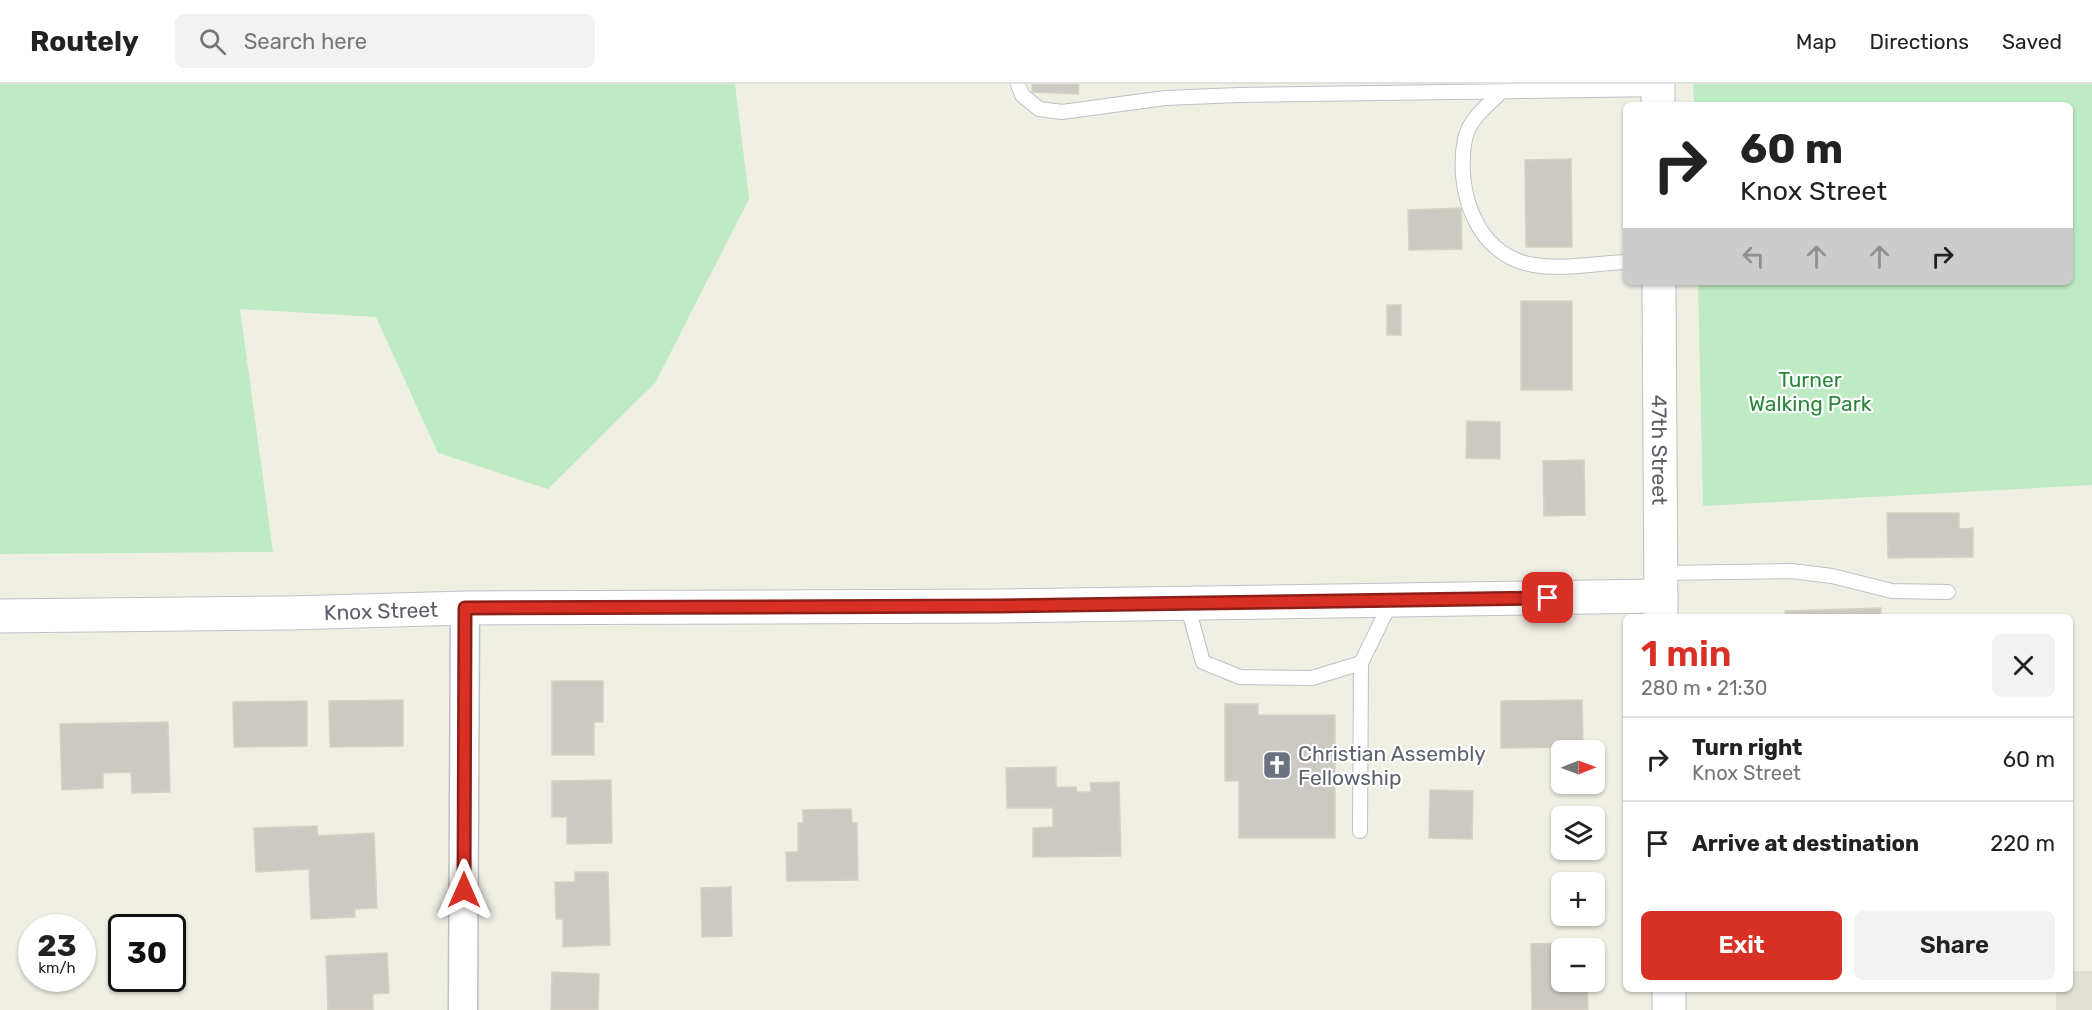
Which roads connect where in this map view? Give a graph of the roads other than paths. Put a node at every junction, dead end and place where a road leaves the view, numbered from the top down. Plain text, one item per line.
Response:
1 (1018, 84) edge
2 (1225, 84) edge
3 (1500, 92) junction
4 (1658, 93) edge
5 (1239, 95) junction
6 (1623, 262) edge
7 (1659, 285) edge
8 (1948, 592) dead end
9 (1661, 595) edge
10 (1392, 600) junction
11 (1186, 603) junction
12 (465, 608) junction
13 (0, 616) edge
14 (1361, 663) junction
15 (1360, 831) dead end
16 (1669, 992) edge
17 (463, 1010) edge
18 (1669, 1010) edge

1 - 5 lane
2 - 5 lane
3 - 4 lane
3 - 5 lane
3 - 6 lane
7 - 9 street, 47th Street
8 - 9 lane
9 - 10 street, Knox Street
10 - 11 street, Knox Street
10 - 14 lane
11 - 12 street, Knox Street
11 - 14 lane
12 - 13 street, Knox Street
12 - 17 street
14 - 15 lane
16 - 18 street

